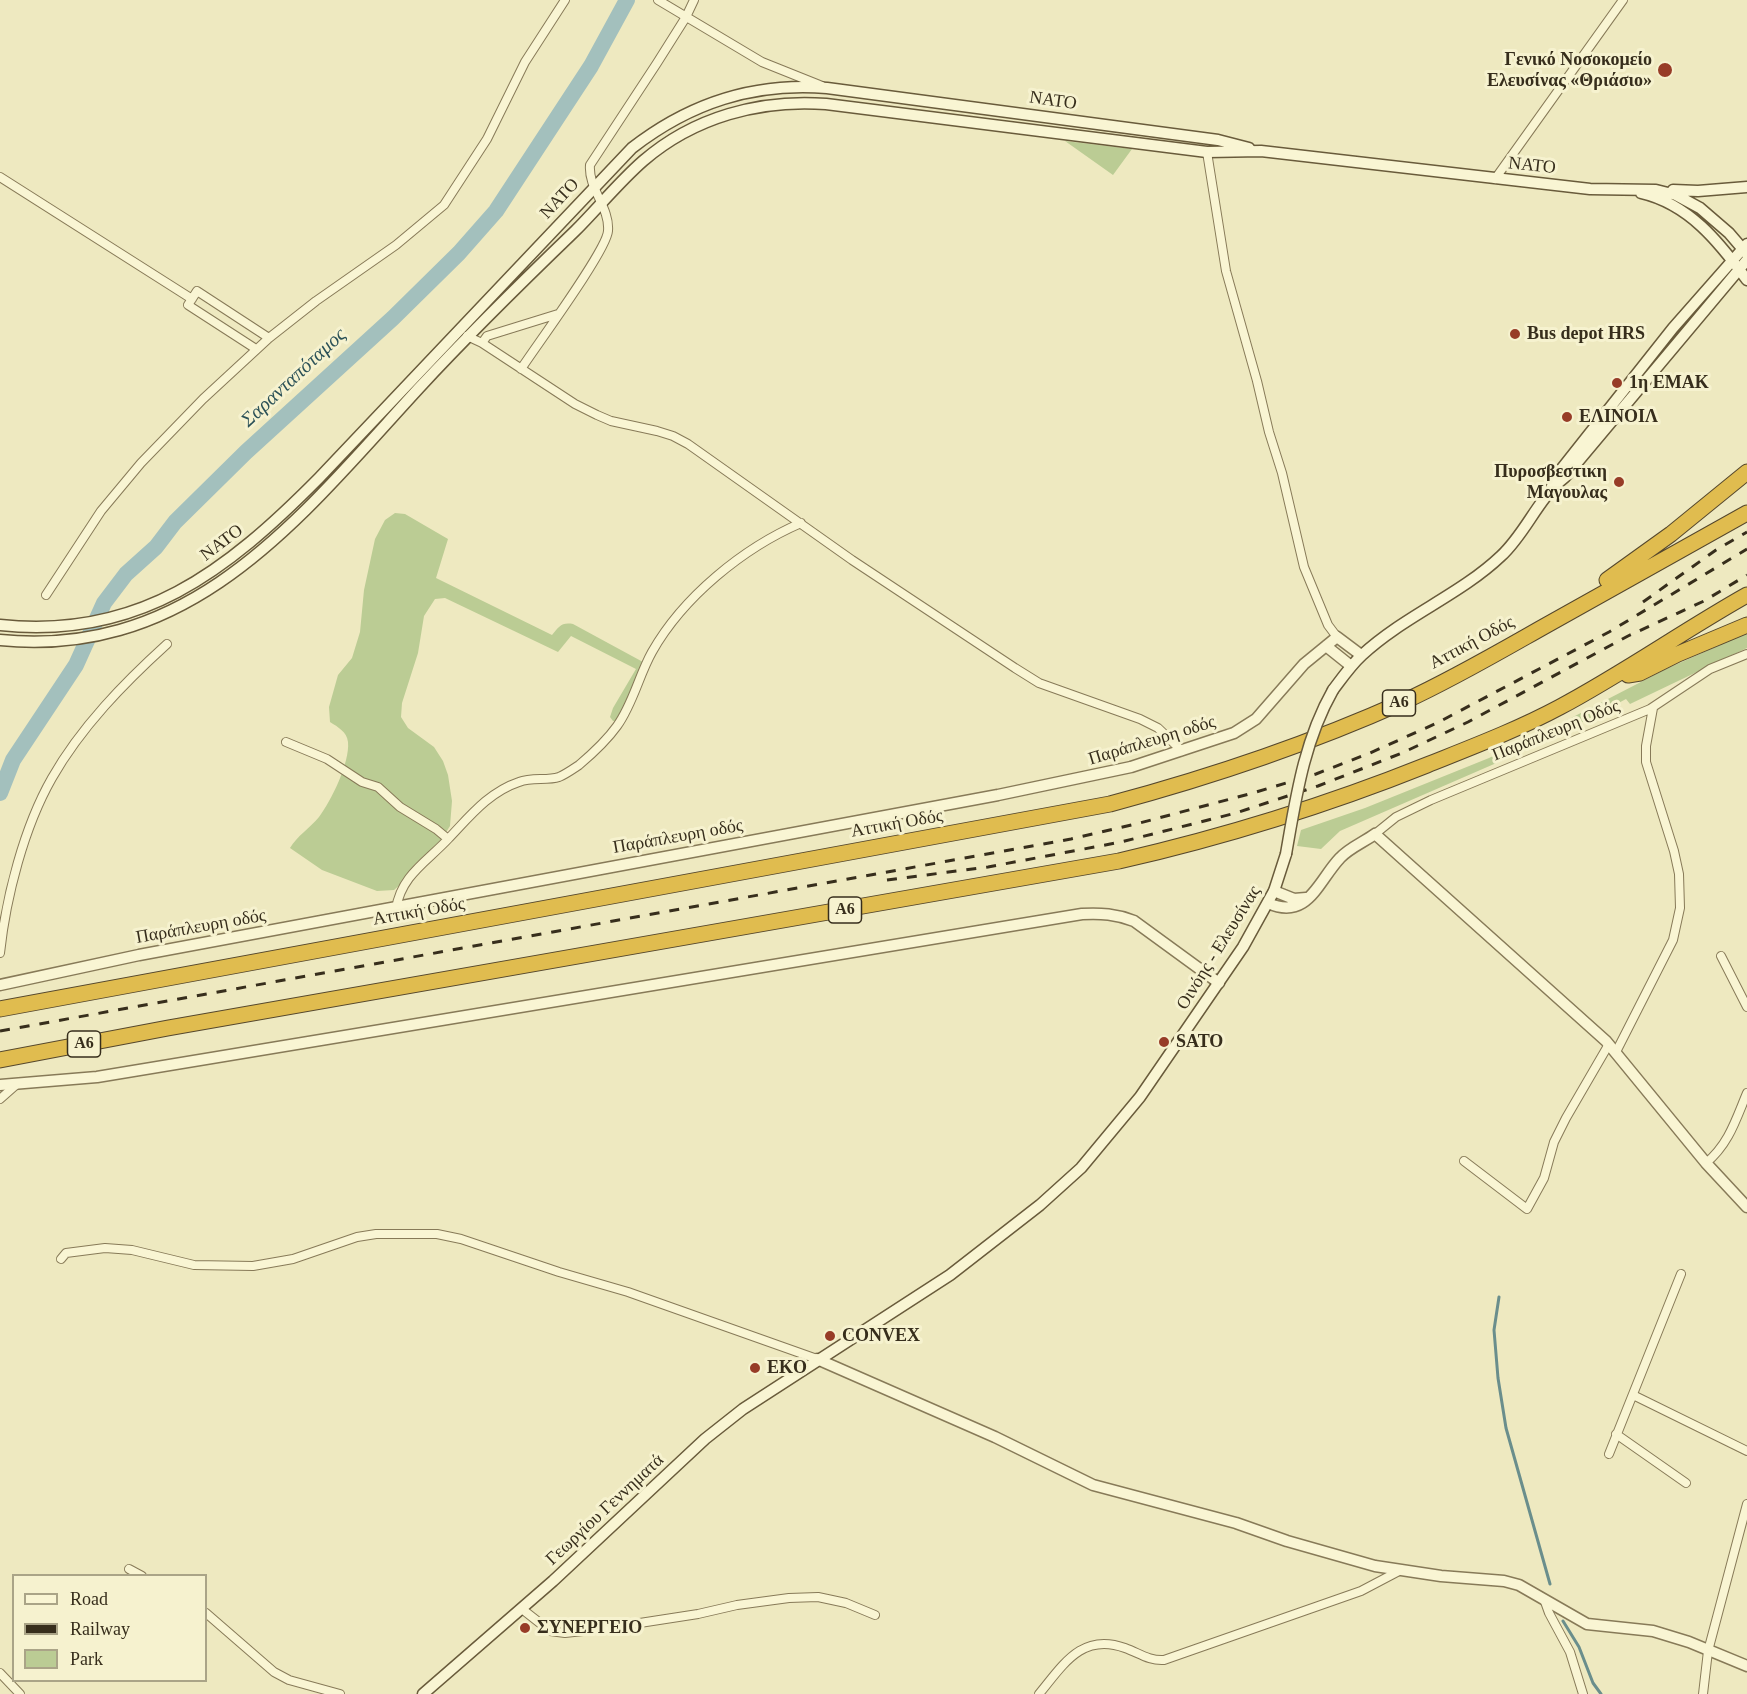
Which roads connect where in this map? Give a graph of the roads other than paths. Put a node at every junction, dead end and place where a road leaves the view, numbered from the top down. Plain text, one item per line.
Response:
1 (565, 0) edge
2 (658, 0) edge
3 (694, 0) edge
4 (1623, 0) edge
5 (686, 17) junction
6 (827, 87) junction
7 (1260, 151) junction
8 (1206, 152) junction
9 (0, 177) edge
10 (1495, 178) junction
11 (594, 187) junction
12 (1747, 187) edge
13 (1656, 189) junction
14 (1621, 190) junction
15 (602, 202) junction
16 (1746, 249) edge
17 (1747, 260) edge
18 (1735, 264) junction
19 (1747, 280) edge
20 (1747, 286) edge
21 (1722, 289) junction
22 (192, 298) junction
23 (558, 314) junction
24 (467, 336) junction
25 (269, 338) junction
26 (482, 343) junction
27 (256, 349) junction
28 (521, 369) junction
29 (1747, 472) edge
30 (1550, 490) junction
31 (1747, 513) edge
32 (801, 523) junction
33 (46, 595) dead end
34 (1747, 596) edge
35 (0, 625) edge
36 (1747, 625) edge
37 (1337, 637) junction
38 (1522, 639) junction
39 (0, 640) edge
40 (167, 644) dead end
41 (1326, 646) junction
42 (1747, 654) edge
43 (1361, 655) junction
44 (1351, 666) junction
45 (1614, 677) junction
46 (1653, 708) junction
47 (286, 742) dead end
48 (1182, 751) junction
49 (1375, 834) junction
50 (448, 839) junction
51 (1274, 891) junction
52 (1309, 897) junction
53 (1268, 903) junction
54 (396, 909) junction
55 (0, 953) edge
56 (1721, 956) dead end
57 (1219, 983) junction
58 (0, 985) edge
59 (1747, 1007) edge
60 (0, 1009) edge
61 (1612, 1048) junction
62 (0, 1060) edge
63 (17, 1084) junction
64 (0, 1085) edge
65 (1747, 1092) edge
66 (0, 1099) edge
67 (1464, 1161) dead end
68 (1706, 1162) junction
69 (1747, 1207) edge
70 (61, 1259) dead end
71 (1681, 1274) dead end
72 (817, 1359) junction
73 (1633, 1395) junction
74 (1616, 1434) junction
75 (1747, 1451) edge
76 (1609, 1454) dead end
77 (1686, 1483) dead end
78 (1747, 1504) edge
79 (129, 1569) dead end
80 (1399, 1570) junction
81 (140, 1574) edge
82 (1544, 1599) junction
83 (522, 1609) junction
84 (207, 1614) edge
85 (875, 1615) dead end
86 (1708, 1651) junction
87 (1747, 1666) edge
88 (0, 1673) edge
89 (20, 1694) edge
90 (340, 1694) edge
91 (423, 1694) edge
92 (1039, 1694) edge
93 (1583, 1694) edge
94 (1702, 1694) edge

1 - 25 street
2 - 5 street
3 - 5 street
4 - 10 street
5 - 6 street
5 - 11 street
6 - 7 main road, ΝΑΤΟ
6 - 11 main road, ΝΑΤΟ
7 - 8 main road, ΝΑΤΟ
7 - 10 main road, ΝΑΤΟ
8 - 15 main road, ΝΑΤΟ
8 - 37 street
9 - 22 street
10 - 14 main road, ΝΑΤΟ
11 - 15 street
11 - 35 main road, ΝΑΤΟ
12 - 13 main road
13 - 14 main road, ΝΑΤΟ
13 - 16 main road, ΝΑΤΟ
14 - 18 main road, ΝΑΤΟ
15 - 23 street
15 - 24 main road, ΝΑΤΟ
16 - 18 main road
17 - 18 main road
18 - 19 main road, ΝΑΤΟ
18 - 21 main road, Οινόης - Ελευσίνας
18 - 30 main road, Οινόης - Ελευσίνας
20 - 21 main road
21 - 30 main road, Οινόης - Ελευσίνας
22 - 25 street
22 - 27 street
23 - 26 street
23 - 28 street
24 - 26 street
24 - 39 main road, ΝΑΤΟ
25 - 27 street
26 - 28 street
27 - 33 street
28 - 32 street
29 - 38 highway
30 - 43 main road, Οινόης - Ελευσίνας
31 - 38 highway, Αττική Οδός / Α6
32 - 48 street
32 - 50 street
34 - 45 highway, Α6
36 - 45 highway
37 - 41 main road, Παράπλευρη οδός
37 - 43 main road
38 - 60 highway, Αττική Οδός / Α6
40 - 55 street
41 - 44 main road
41 - 48 main road, Παράπλευρη οδός
42 - 46 street, Παράπλευρη Οδός
43 - 44 main road, Οινόης - Ελευσίνας
44 - 51 main road, Οινόης - Ελευσίνας, bridge
45 - 62 highway, Α6
46 - 49 street, Παράπλευρη Οδός
46 - 61 street
47 - 50 street
48 - 54 main road, Παράπλευρη οδός
49 - 52 main road
49 - 61 main road
50 - 54 street
51 - 52 main road
51 - 53 main road, Οινόης - Ελευσίνας
52 - 53 main road
53 - 57 main road, Οινόης - Ελευσίνας
54 - 58 main road, Παράπλευρη οδός
56 - 59 street
57 - 63 main road
57 - 72 main road, Οινόης - Ελευσίνας
61 - 67 street
61 - 68 main road
63 - 64 main road
63 - 66 street
65 - 68 street
68 - 69 main road
70 - 72 street
71 - 73 street
72 - 80 main road
72 - 83 main road, Γεωργίου Γεννηματά
73 - 74 street
73 - 75 street
74 - 76 street
74 - 77 street
78 - 86 street
79 - 81 street
80 - 82 main road
80 - 92 street
82 - 86 main road
82 - 93 street
83 - 85 street
83 - 91 main road, Γεωργίου Γεννηματά
84 - 90 street
86 - 87 main road
86 - 94 street
88 - 89 street

